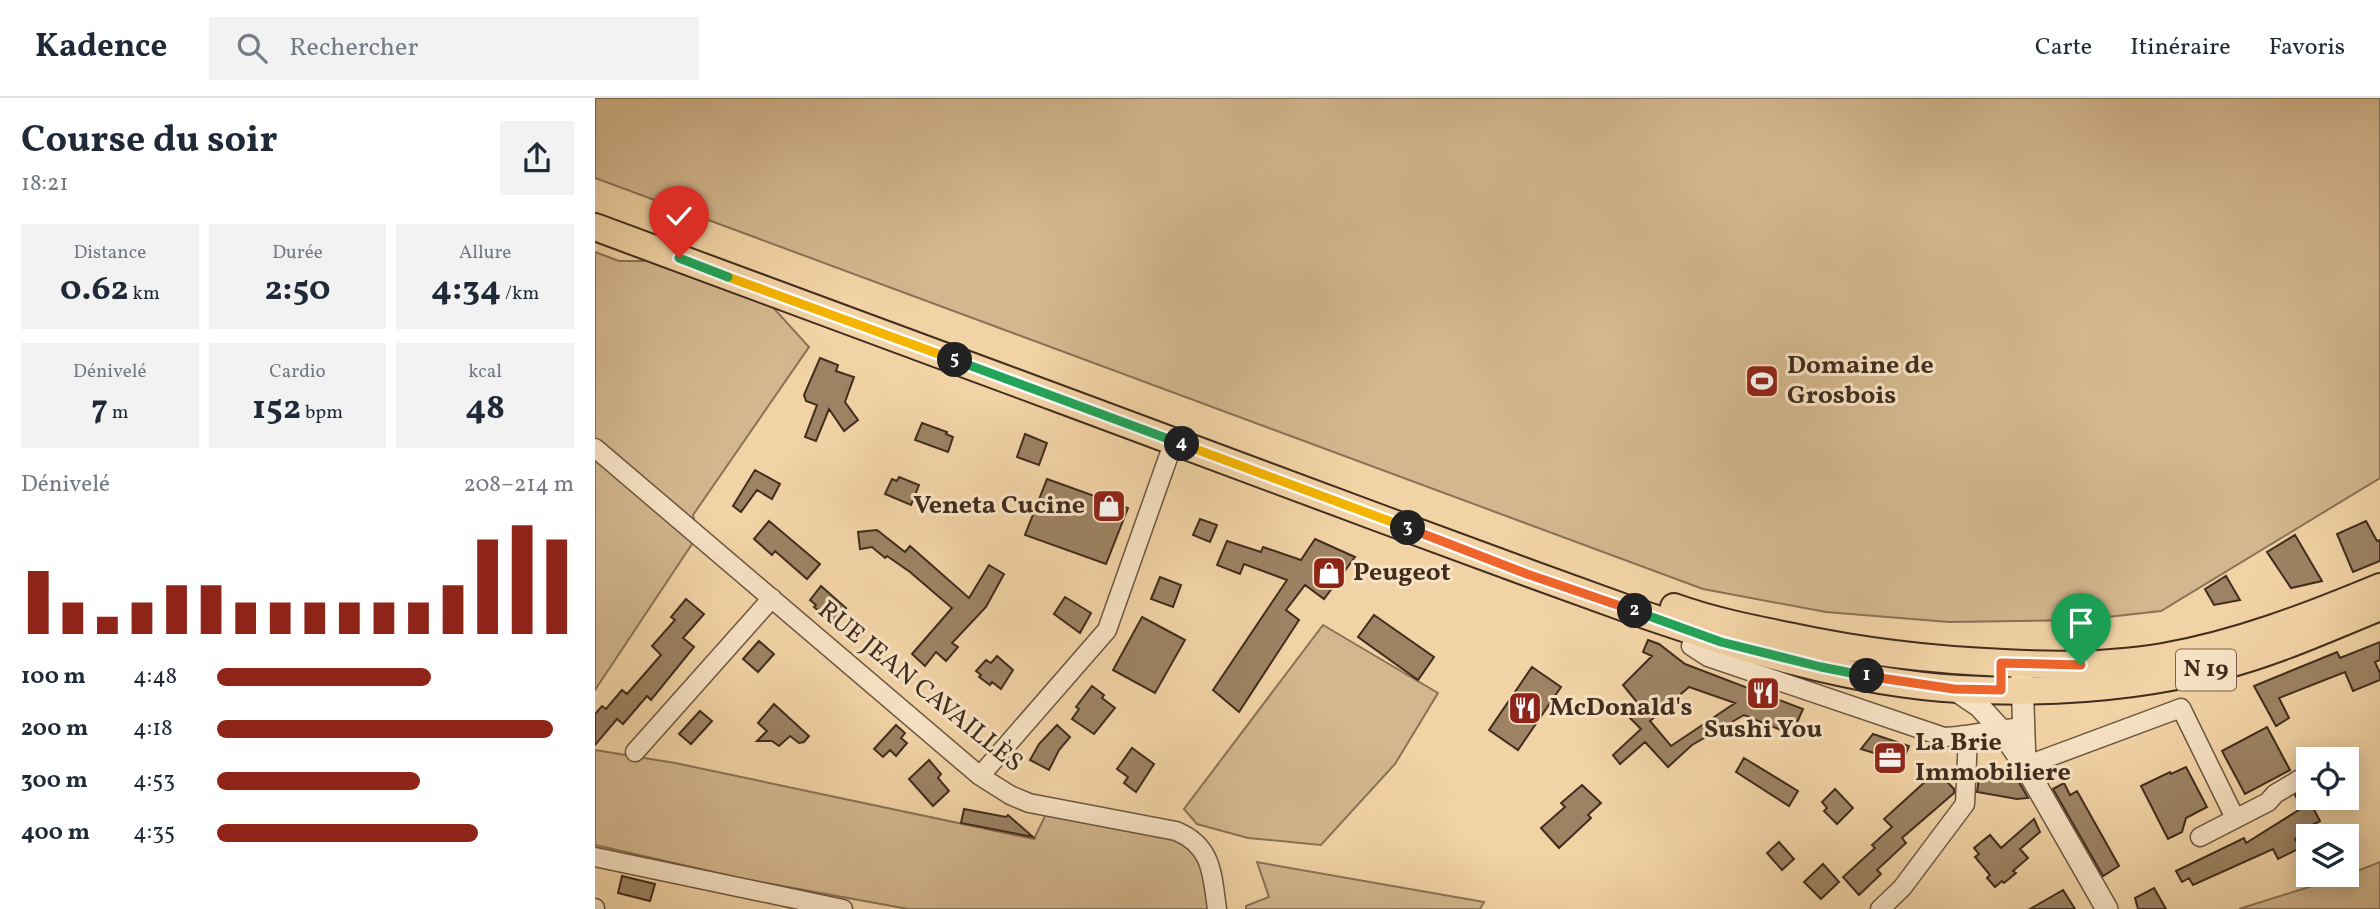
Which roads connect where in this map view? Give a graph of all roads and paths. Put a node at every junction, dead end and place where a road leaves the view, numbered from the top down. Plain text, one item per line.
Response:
1 (595, 211) edge
2 (595, 227) edge
3 (1174, 441) junction
4 (595, 448) edge
5 (2380, 587) edge
6 (772, 598) junction
7 (2380, 607) edge
8 (1691, 646) dead end
9 (2011, 664) junction
10 (1954, 689) junction
11 (2011, 691) junction
12 (2023, 727) junction
13 (2000, 729) junction
14 (1968, 736) junction
15 (635, 752) dead end
16 (2025, 766) junction
17 (980, 776) junction
18 (2296, 782) edge
19 (2235, 818) junction
20 (2200, 837) dead end
21 (595, 857) edge
22 (843, 909) edge
23 (1217, 909) edge
24 (1879, 909) edge
25 (2107, 909) edge

1 - 9 main road, N 19
2 - 3 main road, N 19
3 - 10 main road, N 19
3 - 17 street
4 - 6 street, RUE JEAN CAVAILLÈS
5 - 9 main road, N 19
6 - 15 street
6 - 17 street, RUE JEAN CAVAILLÈS
7 - 11 main road, N 19
8 - 14 street
9 - 11 street
10 - 11 main road, N 19
10 - 13 street
11 - 12 street
11 - 13 street
12 - 13 street
12 - 16 street
13 - 14 street
13 - 16 street
14 - 24 street
16 - 19 street
16 - 25 street
17 - 23 street, RUE JEAN CAVAILLÈS
18 - 19 street
19 - 20 street
21 - 22 street

